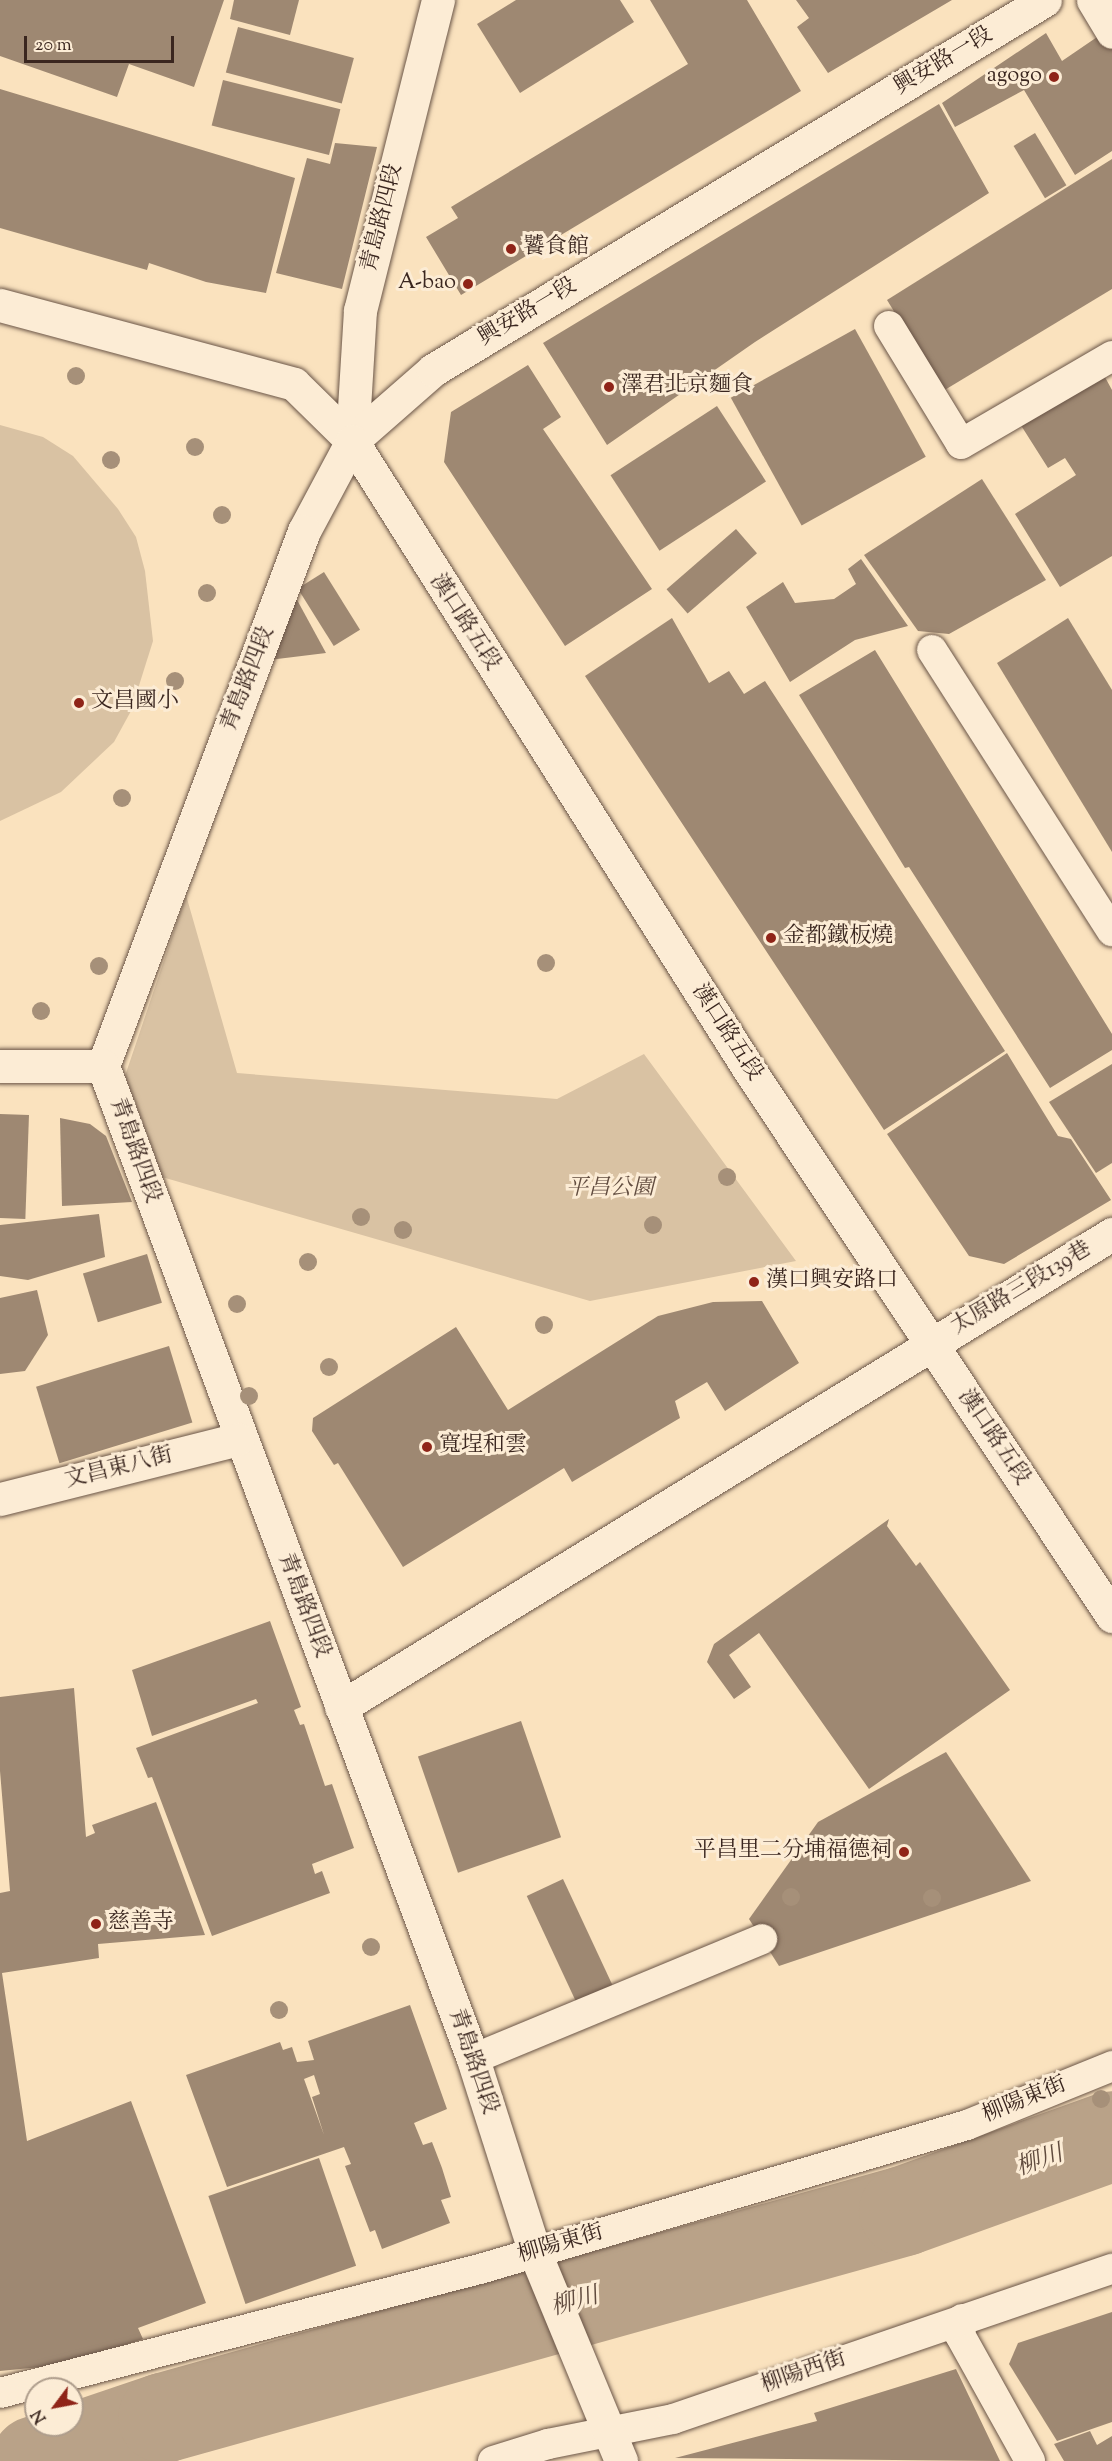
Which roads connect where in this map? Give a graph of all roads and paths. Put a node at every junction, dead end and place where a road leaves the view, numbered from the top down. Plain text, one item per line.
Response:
1 (438, 0) edge
2 (1045, 0) edge
3 (1093, 0) edge
4 (1112, 32) edge
5 (0, 305) edge
6 (890, 326) dead end
7 (1112, 356) edge
8 (352, 441) junction
9 (932, 650) dead end
10 (1112, 931) edge
11 (0, 1066) edge
12 (103, 1066) junction
13 (1112, 1234) edge
14 (932, 1344) junction
15 (238, 1439) junction
16 (0, 1499) edge
17 (1112, 1616) edge
18 (341, 1707) junction
19 (762, 1939) dead end
20 (473, 2060) junction
21 (1112, 2066) edge
22 (535, 2253) junction
23 (1112, 2269) edge
24 (962, 2319) junction
25 (0, 2393) edge
26 (616, 2447) edge
27 (493, 2461) edge
28 (1030, 2461) edge

1 - 8 street, 青島路四段
2 - 8 street, 興安路一段
3 - 4 street
5 - 8 street
6 - 7 lane
8 - 12 street, 青島路四段
8 - 14 street, 漢口路五段
9 - 10 lane
11 - 12 street
12 - 15 street, 青島路四段
13 - 14 street, 太原路三段139巷
14 - 17 street, 漢口路五段
14 - 18 street, 太原路三段139巷
15 - 16 street, 文昌東八街
15 - 18 street, 青島路四段
18 - 20 street, 青島路四段
19 - 20 lane
20 - 22 street, 青島路四段
21 - 22 lane, 柳陽東街
22 - 25 lane, 柳陽東街
22 - 26 street, 青島路四段
23 - 24 lane, 柳陽西街
24 - 26 lane, 柳陽西街
24 - 28 lane
26 - 27 lane, 柳陽西街

